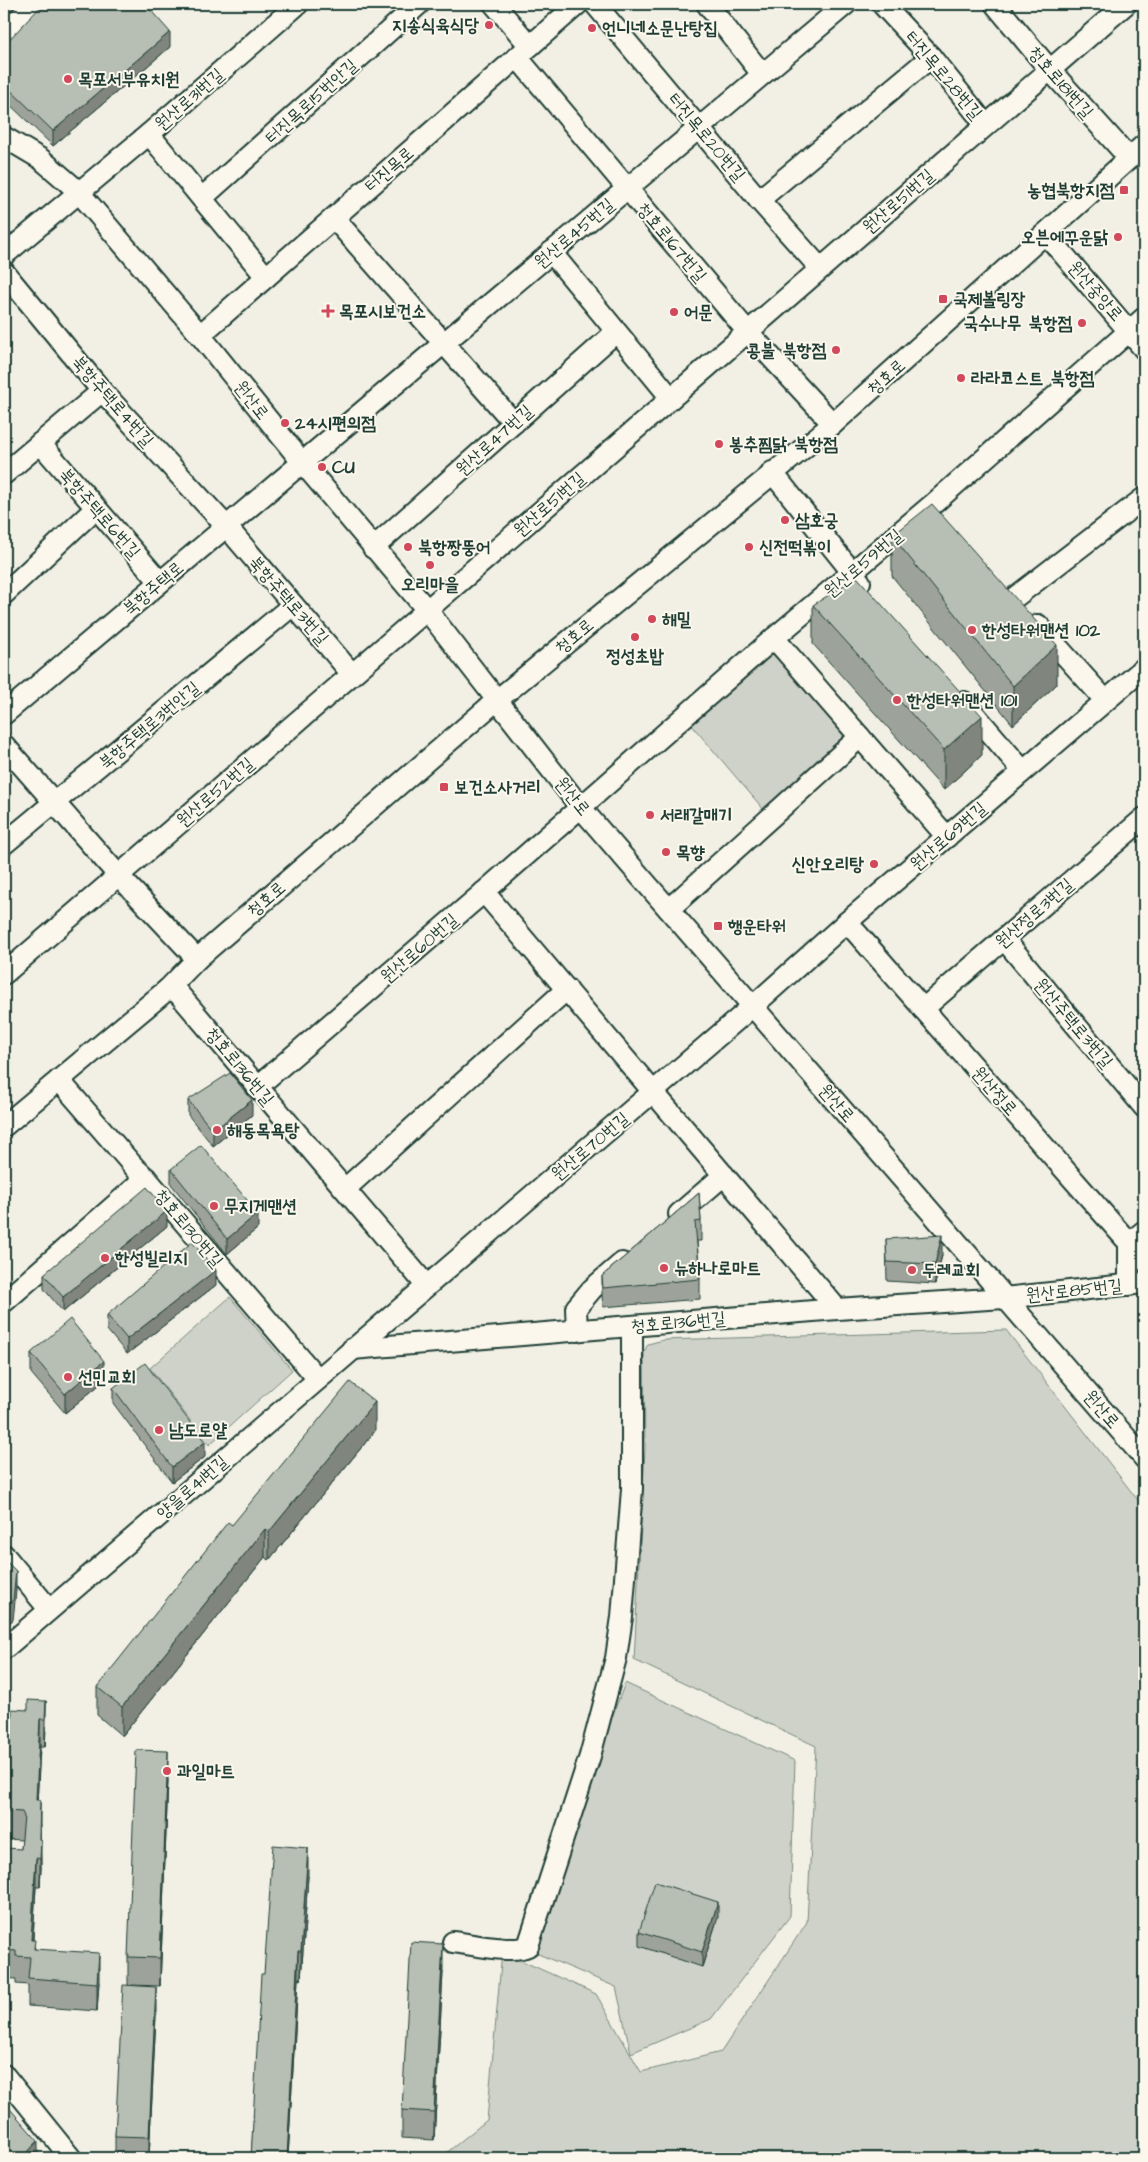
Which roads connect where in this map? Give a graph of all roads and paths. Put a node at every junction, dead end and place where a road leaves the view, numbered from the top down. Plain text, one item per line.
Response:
1 (34, 4) edge
2 (298, 4) edge
3 (419, 4) edge
4 (494, 4) edge
5 (578, 4) edge
6 (595, 4) edge
7 (708, 4) edge
8 (846, 4) edge
9 (882, 4) edge
10 (996, 4) edge
11 (1119, 6) edge
12 (4, 33) edge
13 (523, 51) junction
14 (931, 57) junction
15 (1049, 69) junction
16 (762, 74) junction
17 (986, 124) junction
18 (700, 127) junction
19 (149, 134) junction
20 (4, 137) edge
21 (1144, 145) edge
22 (1129, 158) junction
23 (627, 188) junction
24 (78, 191) junction
25 (202, 198) junction
26 (759, 200) junction
27 (334, 218) junction
28 (1046, 234) junction
29 (551, 252) junction
30 (4, 255) edge
31 (820, 268) junction
32 (4, 272) edge
33 (266, 276) junction
34 (1137, 324) edge
35 (748, 331) junction
36 (616, 332) junction
37 (200, 335) junction
38 (444, 342) junction
39 (1144, 349) edge
40 (102, 391) junction
41 (671, 398) junction
42 (514, 423) junction
43 (833, 424) junction
44 (40, 443) junction
45 (302, 462) junction
46 (772, 472) junction
47 (4, 474) edge
48 (1144, 498) edge
49 (95, 509) junction
50 (226, 526) junction
51 (373, 548) junction
52 (851, 572) junction
53 (160, 582) junction
54 (4, 594) edge
55 (870, 594) edge
56 (293, 605) junction
57 (427, 610) junction
58 (774, 638) junction
59 (1144, 668) edge
60 (352, 674) junction
61 (953, 690) edge
62 (497, 700) junction
63 (1105, 700) junction
64 (4, 714) edge
65 (860, 736) junction
66 (4, 745) edge
67 (1023, 771) junction
68 (55, 802) junction
69 (581, 808) junction
70 (1144, 818) edge
71 (947, 836) junction
72 (4, 844) edge
73 (118, 875) junction
74 (484, 892) junction
75 (669, 909) junction
76 (847, 922) junction
77 (1004, 939) junction
78 (197, 959) junction
79 (4, 974) edge
80 (168, 989) junction
81 (567, 989) junction
82 (753, 1006) junction
83 (923, 1009) junction
84 (59, 1080) junction
85 (257, 1087) junction
86 (653, 1092) junction
87 (1144, 1107) edge
88 (4, 1126) edge
89 (724, 1175) junction
90 (146, 1178) junction
91 (345, 1189) junction
92 (665, 1226) edge
93 (1137, 1237) edge
94 (636, 1251) edge
95 (1144, 1260) edge
96 (1137, 1284) edge
97 (426, 1285) junction
98 (1004, 1298) junction
99 (4, 1302) edge
100 (837, 1308) junction
101 (632, 1326) junction
102 (577, 1331) junction
103 (352, 1349) junction
104 (318, 1378) junction
105 (1144, 1458) edge
106 (4, 1555) edge
107 (50, 1609) junction
108 (4, 1650) edge
109 (453, 1942) dead end
110 (4, 2075) edge
111 (61, 2154) edge

1 - 12 street
2 - 19 street, 원산로31번길
3 - 25 street, 터진목로15번안길
4 - 13 street, 청호로167번길
5 - 13 street, 터진목로
6 - 18 street, 터진목로20번길
7 - 16 street
8 - 16 street, 원산로45번길
9 - 14 street, 터진목로28번길
10 - 15 street, 청호로181번길
11 - 15 street, 원산로51번길
13 - 23 street, 청호로167번길
13 - 27 street, 터진목로
14 - 17 street, 터진목로28번길
14 - 26 street
15 - 17 street, 원산로51번길
15 - 22 street, 청호로181번길
16 - 18 street, 원산로45번길
17 - 31 street, 원산로51번길
18 - 23 street, 원산로45번길
18 - 26 street, 터진목로20번길
19 - 24 street, 원산로31번길
19 - 25 street
20 - 24 street, 원산로
21 - 22 street, 청호로
22 - 28 street, 청호로
23 - 29 street, 원산로45번길
23 - 35 street, 청호로167번길
24 - 30 street, 원산로31번길
24 - 37 street, 원산로
25 - 33 street
26 - 31 street, 터진목로20번길
27 - 33 street, 터진목로
27 - 38 street
28 - 34 street, 원산중앙로
28 - 43 street, 청호로
29 - 36 street
29 - 38 street, 원산로45번길
31 - 35 street, 원산로51번길
32 - 40 street, 북항주택로4번길
33 - 37 street, 터진목로
34 - 39 street, 원산중앙로
34 - 52 street, 원산로59번길
35 - 41 street, 원산로51번길
35 - 43 street, 청호로167번길
36 - 41 street
36 - 42 street, 원산로47번길
37 - 45 street, 원산로
38 - 42 street
38 - 45 street, 원산로45번길
40 - 44 street
40 - 50 street, 북항주택로4번길
41 - 57 street, 원산로51번길
42 - 51 street, 원산로47번길
43 - 46 street, 청호로
44 - 47 street
44 - 49 street, 북항주택로6번길
45 - 50 street, 북항주택로
45 - 51 street, 원산로
46 - 52 street
46 - 62 street, 청호로
48 - 63 street
49 - 53 street, 북항주택로6번길
49 - 54 street
50 - 53 street, 북항주택로
50 - 56 street, 북항주택로3번길
51 - 57 street, 원산로
52 - 55 street
52 - 58 street, 원산로59번길
53 - 64 street, 북항주택로
56 - 60 street, 북항주택로3번길
56 - 68 street, 북항주택로3번안길
57 - 60 street, 원산로52번길
57 - 62 street, 원산로
58 - 65 street
58 - 69 street, 원산로59번길
59 - 63 street, 원산로69번길
60 - 73 street, 원산로52번길
61 - 67 street
62 - 69 street, 원산로
62 - 78 street, 청호로
63 - 67 street, 원산로69번길
65 - 71 street
65 - 75 street
66 - 68 street
67 - 71 street, 원산로69번길
68 - 72 street, 북항주택로3번안길
68 - 73 street
69 - 74 street, 원산로60번길
69 - 75 street, 원산로
70 - 77 street, 원산정로3번길
71 - 76 street, 원산로69번길
73 - 78 street
73 - 79 street, 원산로52번길
74 - 81 street
74 - 85 street, 원산로60번길
75 - 82 street, 원산로
76 - 82 street, 원산로69번길
76 - 83 street, 원산정로
77 - 83 street, 원산정로3번길
77 - 87 street, 원산주택로3번길
78 - 80 street, 청호로
80 - 84 street, 청호로
80 - 85 street, 청호로136번길
81 - 86 street
81 - 91 street
82 - 86 street, 원산로70번길
82 - 98 street, 원산로
83 - 93 street, 원산정로
84 - 88 street, 청호로
84 - 90 street, 청호로130번길
85 - 91 street, 청호로136번길
86 - 89 street
86 - 97 street, 원산로70번길
89 - 92 street
89 - 100 street
90 - 99 street
90 - 104 street, 청호로130번길
91 - 97 street, 청호로136번길
93 - 95 street, 원산정로
93 - 96 street
94 - 102 street
96 - 98 street, 원산로85번길
97 - 103 street, 양을로41번길
98 - 100 street, 청호로136번길
98 - 105 street, 원산로
100 - 101 street, 청호로136번길
101 - 102 street, 청호로136번길
101 - 109 street
102 - 103 street, 청호로136번길
103 - 104 street, 양을로41번길
104 - 107 street, 양을로41번길
106 - 107 street
107 - 108 street, 양을로41번길
110 - 111 street

